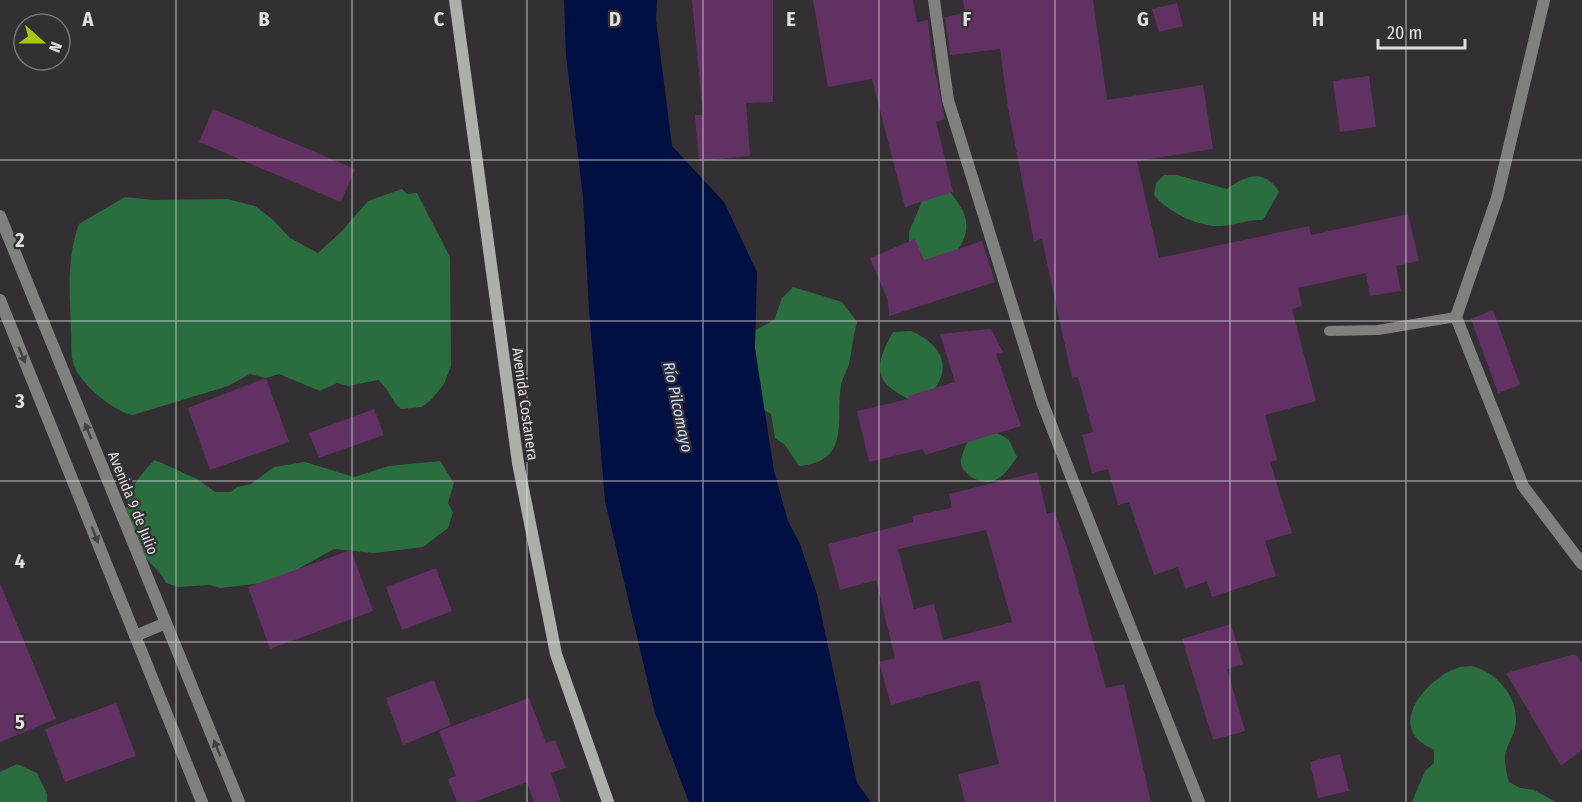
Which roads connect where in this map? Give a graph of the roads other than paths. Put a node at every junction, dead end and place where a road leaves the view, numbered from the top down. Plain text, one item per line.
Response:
1 (454, 0) edge
2 (934, 0) edge
3 (1544, 0) edge
4 (0, 216) edge
5 (0, 300) edge
6 (1456, 317) junction
7 (1329, 331) dead end
8 (1582, 564) edge
9 (166, 623) junction
10 (135, 636) junction
11 (202, 802) edge
12 (239, 802) edge
13 (608, 802) edge
14 (1199, 802) edge

1 - 13 street, Avenida Costanera
2 - 14 street
3 - 6 street
9 -> 4 street, Avenida 9 de Julio
5 -> 10 street
6 - 7 lane
6 - 8 street
9 - 10 street
12 -> 9 street, Avenida 9 de Julio
10 - 11 street

